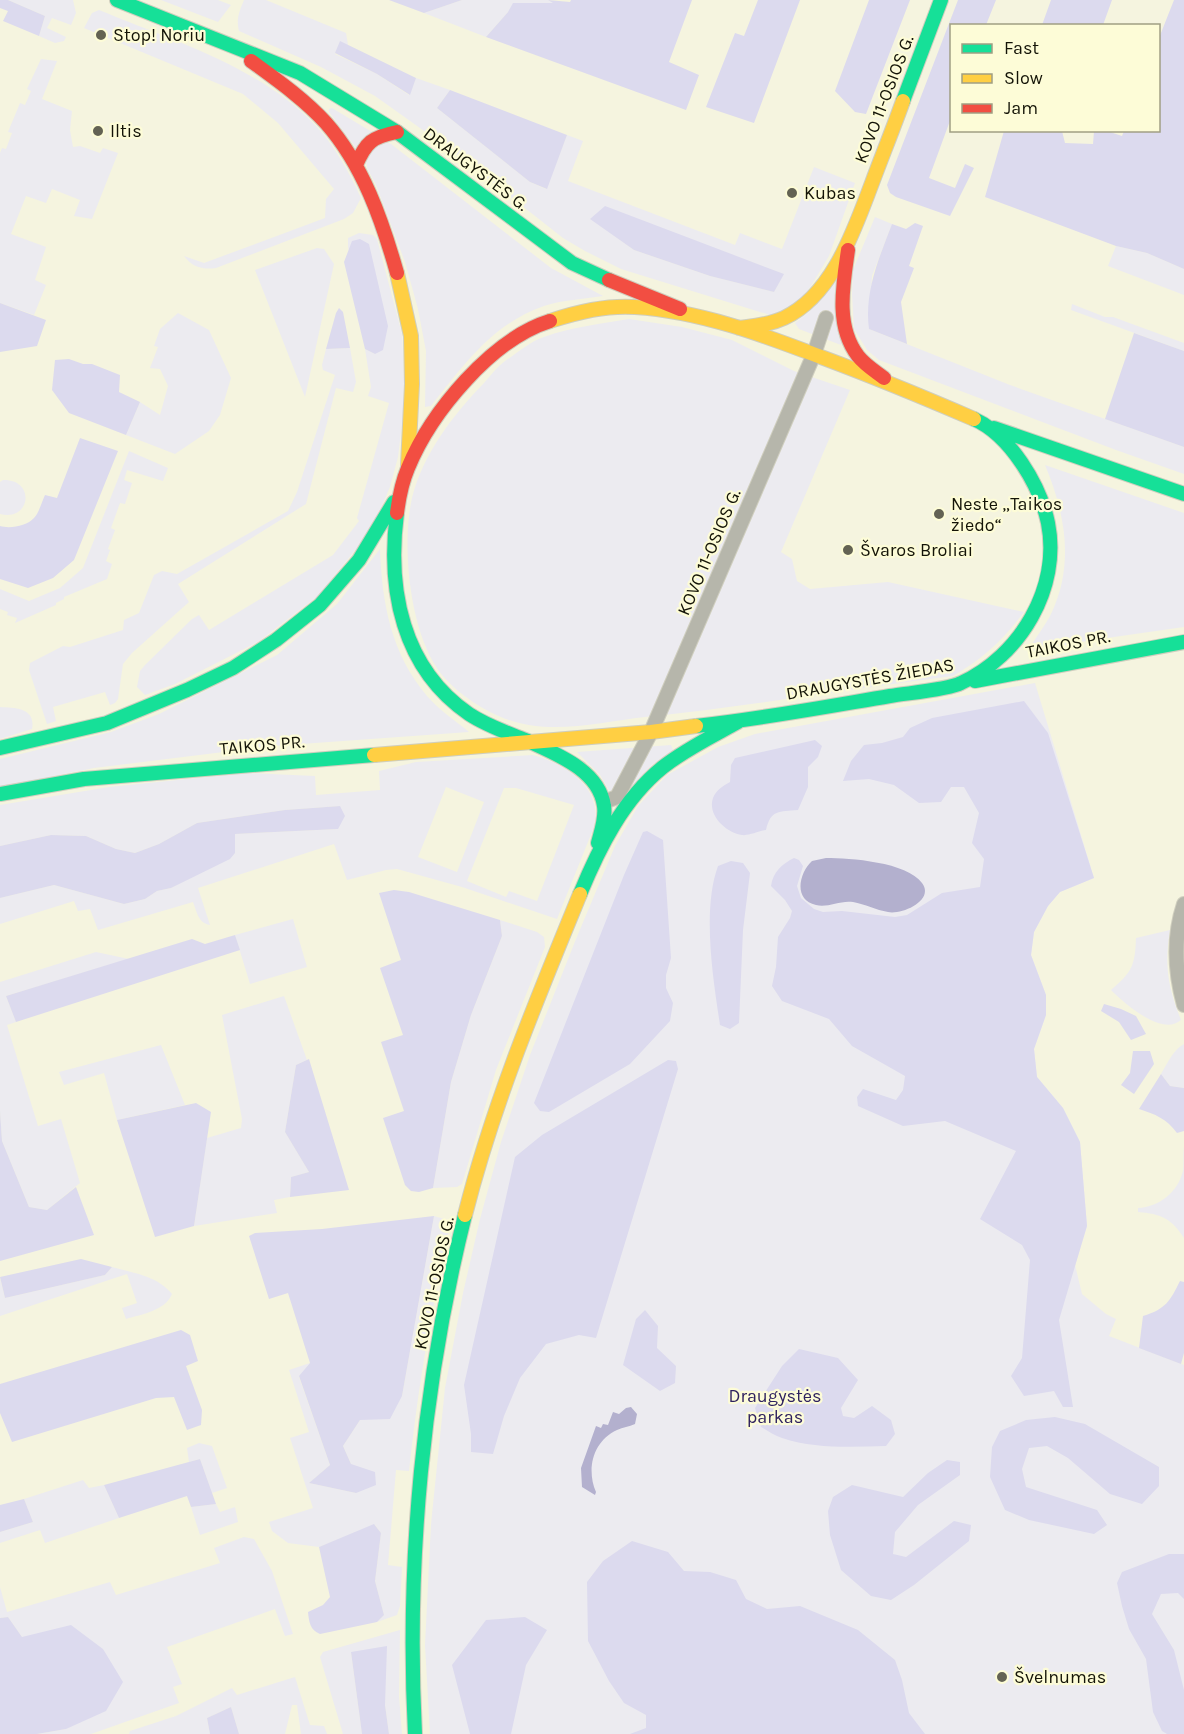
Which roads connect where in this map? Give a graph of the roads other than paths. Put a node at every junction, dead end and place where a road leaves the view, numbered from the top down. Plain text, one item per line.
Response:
1 (117, 0) edge
2 (941, 0) edge
3 (232, 48) junction
4 (397, 132) junction
5 (356, 165) junction
6 (849, 244) junction
7 (806, 303) junction
8 (699, 316) junction
9 (826, 318) junction
10 (844, 320) junction
11 (739, 328) junction
12 (813, 354) junction
13 (893, 384) junction
14 (985, 424) junction
15 (408, 467) junction
16 (401, 490) junction
17 (1184, 495) edge
18 (1184, 642) edge
19 (960, 684) junction
20 (741, 721) junction
21 (651, 732) junction
22 (528, 741) junction
23 (0, 748) edge
24 (0, 794) edge
25 (616, 801) junction
26 (595, 860) junction
27 (1184, 904) edge
28 (1184, 1005) edge
29 (415, 1734) edge

1 - 3 main road, DRAUGYSTĖS G.
2 - 6 main road, KOVO 11-OSIOS G.
3 - 4 main road, DRAUGYSTĖS G.
3 - 5 main road, DRAUGYSTĖS G.
4 - 5 main road
4 - 8 main road, DRAUGYSTĖS G.
5 - 15 main road, DRAUGYSTĖS G.
6 - 7 main road, KOVO 11-OSIOS G.
6 - 10 main road, KOVO 11-OSIOS G.
7 - 9 street
7 - 11 main road, KOVO 11-OSIOS G.
8 - 11 main road, DRAUGYSTĖS ŽIEDAS
8 - 15 main road, DRAUGYSTĖS ŽIEDAS
9 - 10 street
9 - 12 street, KOVO 11-OSIOS G.
10 - 13 main road, KOVO 11-OSIOS G.
11 - 12 main road, DRAUGYSTĖS ŽIEDAS
12 - 13 main road, DRAUGYSTĖS ŽIEDAS
12 - 21 street, KOVO 11-OSIOS G.
13 - 14 main road, DRAUGYSTĖS ŽIEDAS
14 - 17 main road
14 - 19 main road, DRAUGYSTĖS ŽIEDAS
15 - 16 main road, DRAUGYSTĖS ŽIEDAS
16 - 22 main road, DRAUGYSTĖS ŽIEDAS
16 - 23 main road
18 - 19 main road, TAIKOS PR.
19 - 20 main road, DRAUGYSTĖS ŽIEDAS
20 - 21 main road, DRAUGYSTĖS ŽIEDAS
20 - 25 main road
21 - 22 main road, DRAUGYSTĖS ŽIEDAS
21 - 25 street, KOVO 11-OSIOS G.
22 - 24 main road, TAIKOS PR.
22 - 25 main road
25 - 26 main road, KOVO 11-OSIOS G.
25 - 26 main road, KOVO 11-OSIOS G.
26 - 29 main road, KOVO 11-OSIOS G.
27 - 28 street

